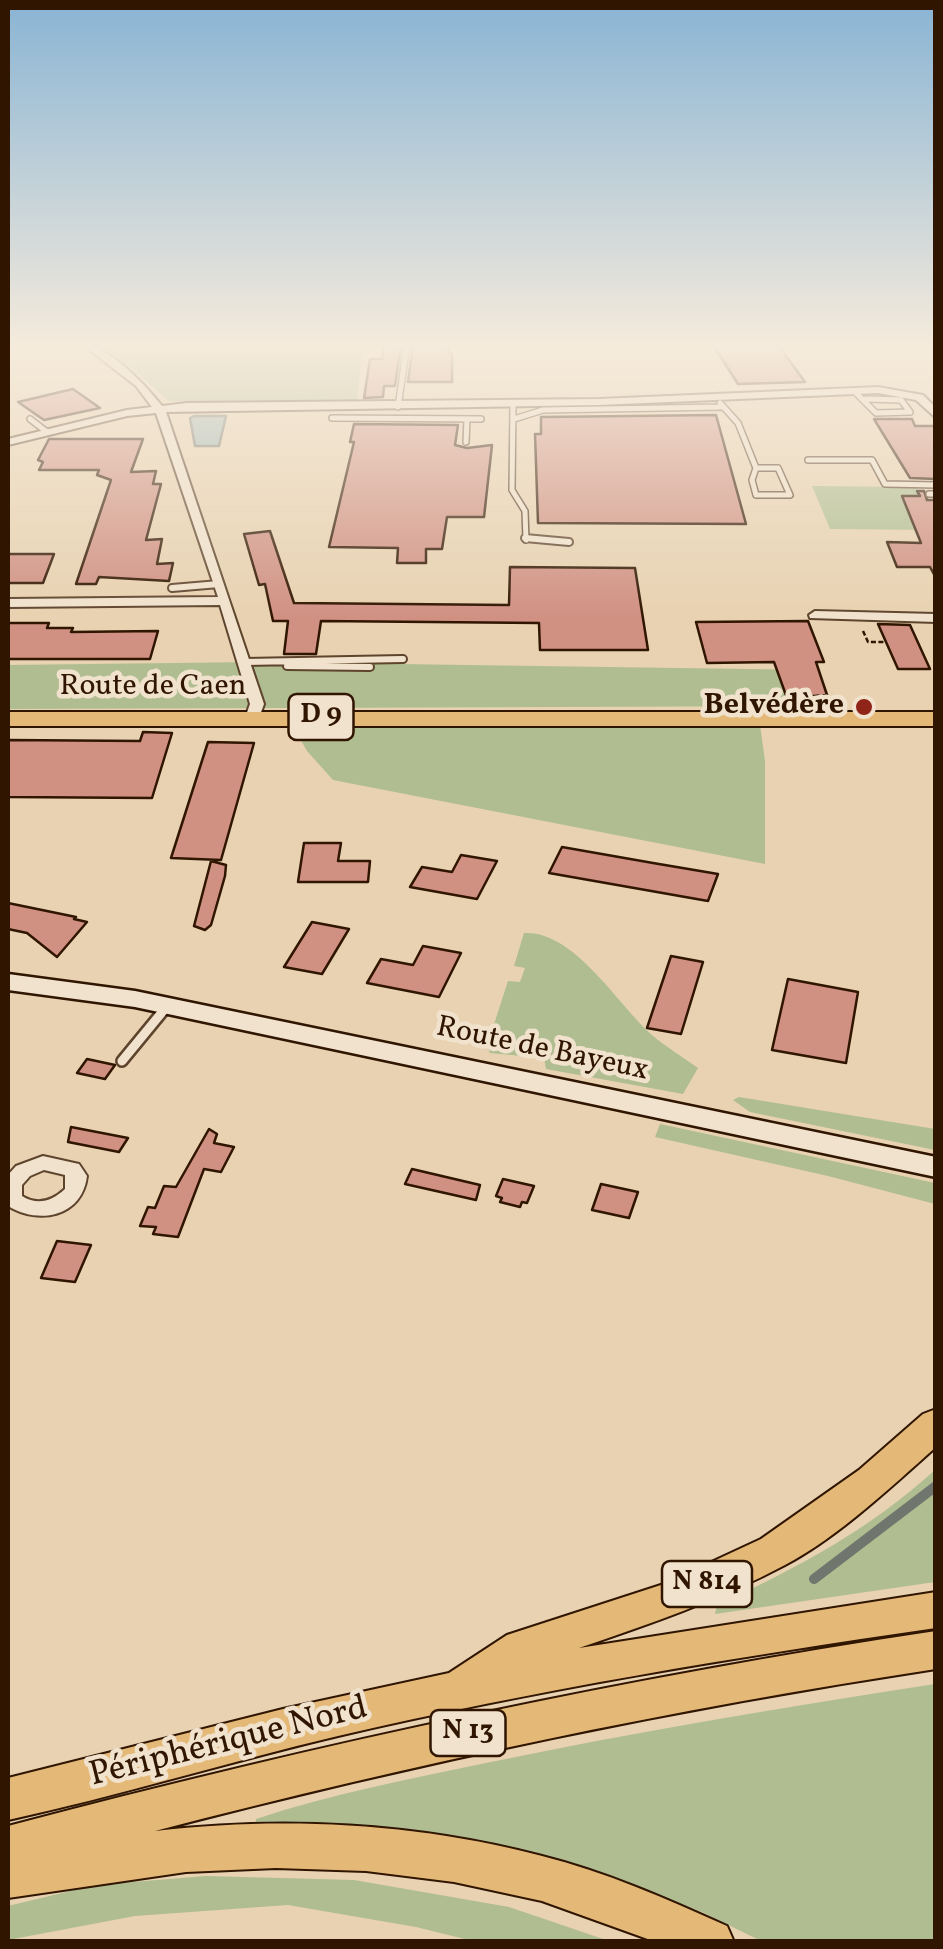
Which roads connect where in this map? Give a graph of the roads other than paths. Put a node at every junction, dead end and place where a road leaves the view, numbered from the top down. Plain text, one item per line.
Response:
1 (171, 436) edge
2 (466, 436) edge
3 (514, 436) edge
4 (743, 436) edge
5 (466, 442) dead end
6 (808, 460) dead end
7 (756, 468) junction
8 (936, 485) edge
9 (569, 542) dead end
10 (219, 584) junction
11 (172, 588) dead end
12 (224, 601) junction
13 (8, 602) edge
14 (815, 615) dead end
15 (936, 618) edge
16 (402, 660) dead end
17 (247, 666) junction
18 (370, 667) dead end
19 (936, 715) edge
20 (252, 718) junction
21 (8, 719) edge
22 (8, 967) edge
23 (8, 982) edge
24 (135, 999) junction
25 (168, 1006) junction
26 (122, 1061) dead end
27 (936, 1166) edge
28 (936, 1424) edge
29 (936, 1610) edge
30 (936, 1650) edge
31 (450, 1692) junction
32 (8, 1799) edge
33 (8, 1848) edge
34 (8, 1876) edge
35 (711, 1942) edge

1 - 10 street
2 - 5 lane
3 - 9 lane
4 - 7 lane
6 - 8 lane
7 - 7 lane
10 - 11 lane
10 - 12 street
12 - 13 street
12 - 17 street
14 - 15 street
16 - 17 lane
17 - 18 lane
17 - 20 street
19 - 20 main road, Route de Caen / D 9
20 - 21 main road, Route de Caen / D 9
22 - 24 main road, Route de Bayeux
23 - 24 main road, Route de Bayeux
24 - 25 main road, Route de Bayeux
25 - 26 lane
25 - 27 main road, Route de Bayeux
28 - 31 main road, N 814
29 - 31 main road, N 13
30 - 33 main road, N 13
31 - 32 main road, Périphérique Nord / N 814
34 - 35 main road

